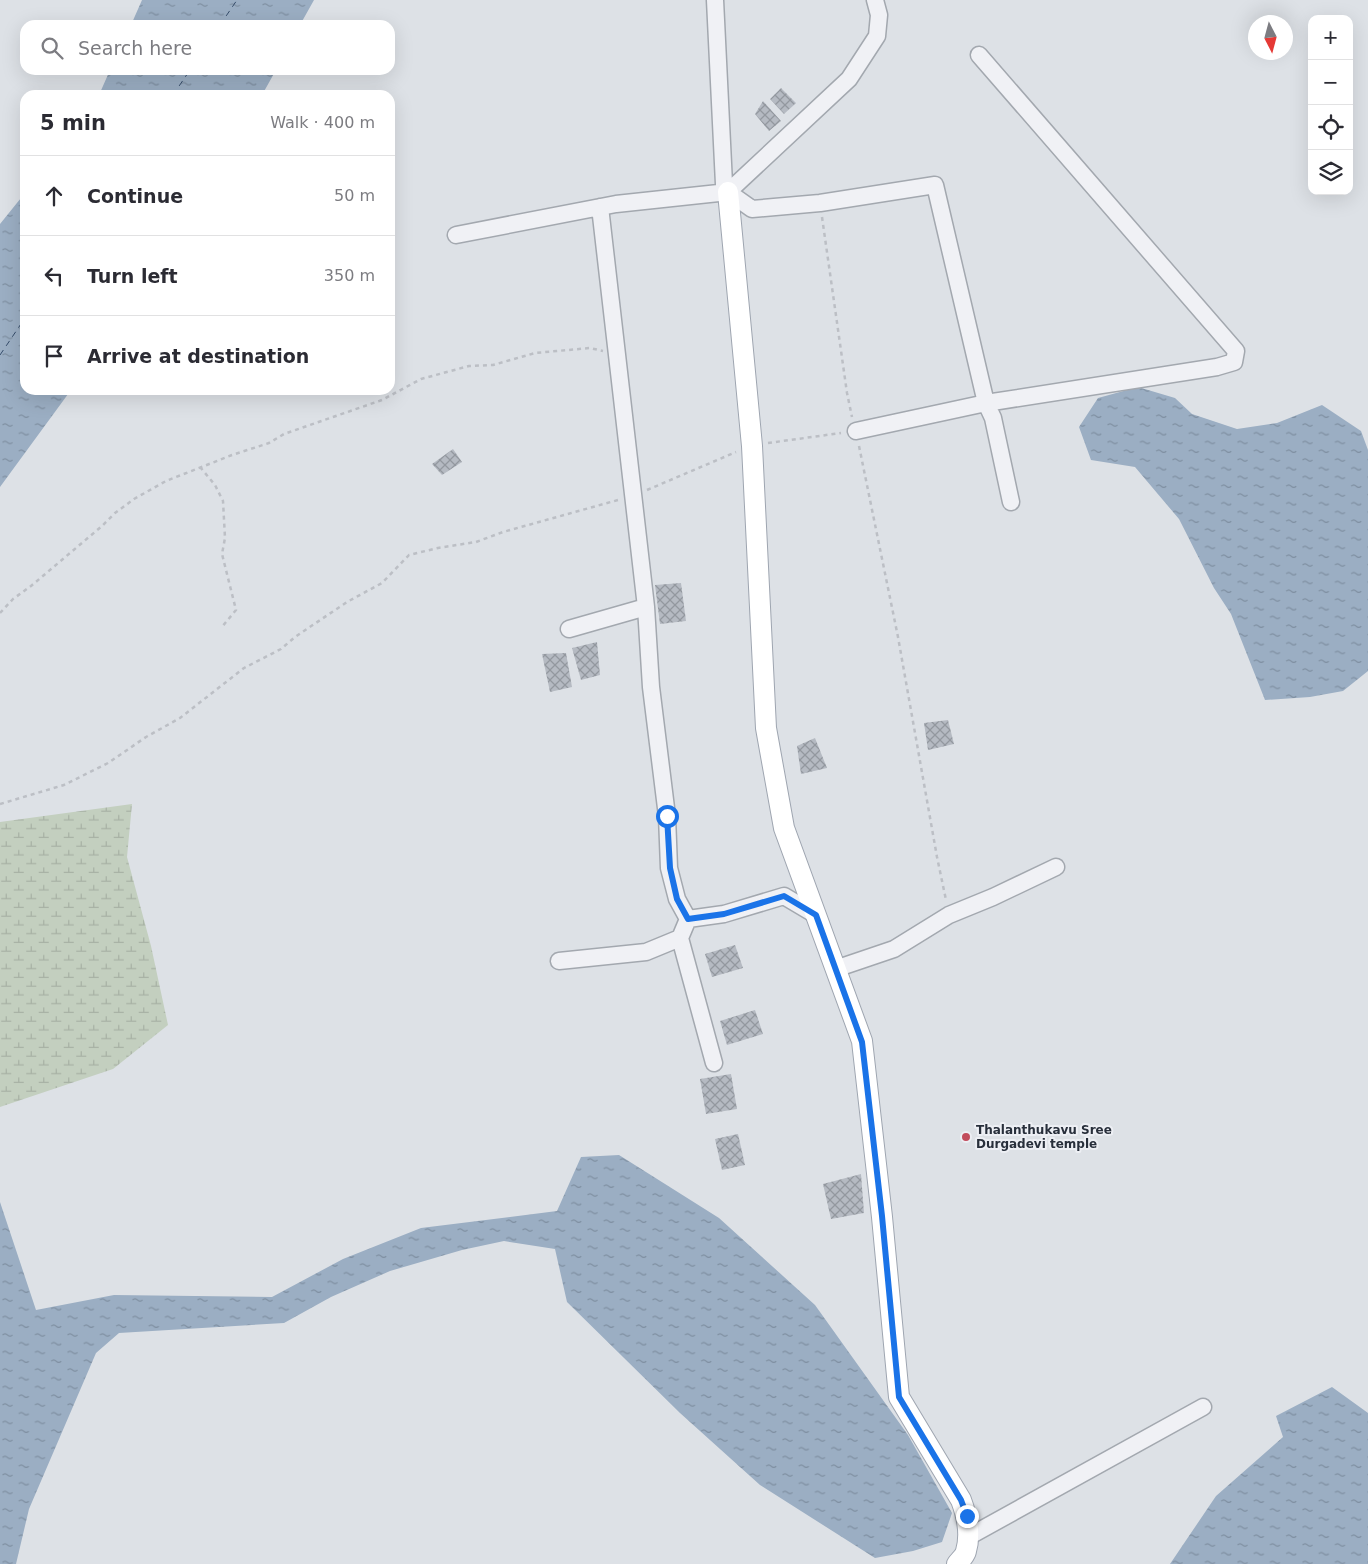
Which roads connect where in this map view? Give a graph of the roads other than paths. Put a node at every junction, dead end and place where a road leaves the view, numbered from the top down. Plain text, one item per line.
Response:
1 (714, 0) edge
2 (875, 0) edge
3 (980, 55) dead end
4 (728, 192) junction
5 (600, 207) junction
6 (456, 235) dead end
7 (986, 403) junction
8 (856, 431) road end
9 (1011, 502) dead end
10 (646, 607) junction
11 (569, 629) dead end
12 (1056, 867) dead end
13 (816, 915) junction
14 (688, 919) junction
15 (680, 938) junction
16 (559, 961) dead end
17 (834, 969) junction
18 (714, 1063) dead end
19 (1203, 1407) dead end
20 (968, 1537) junction
21 (958, 1564) edge

1 - 4 street
2 - 4 street
3 - 7 street
4 - 5 street
4 - 7 street
4 - 13 main road
5 - 6 street
5 - 10 street
7 - 8 street
7 - 9 street
10 - 11 street
10 - 14 street
12 - 17 street
13 - 14 street
13 - 17 main road
14 - 15 street
15 - 16 street
15 - 18 street
17 - 20 main road
19 - 20 street
20 - 21 main road

